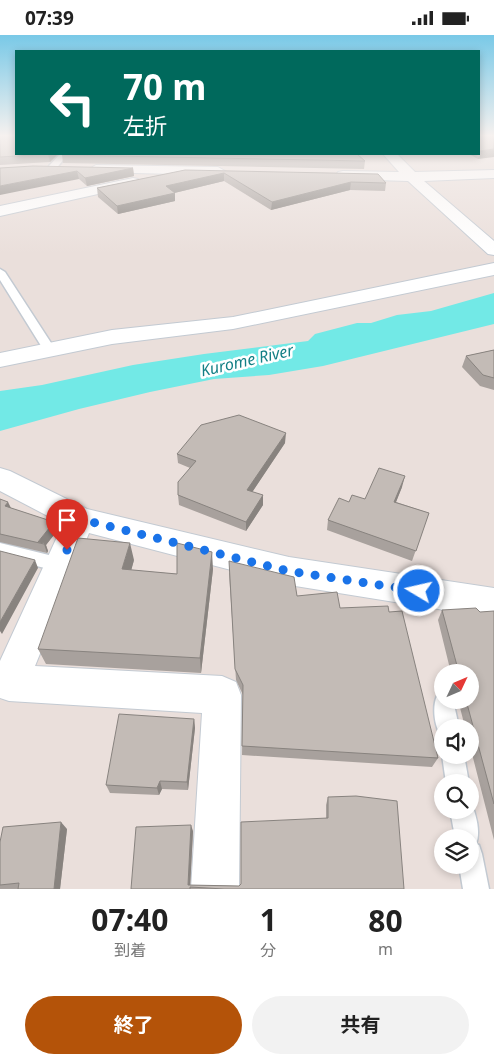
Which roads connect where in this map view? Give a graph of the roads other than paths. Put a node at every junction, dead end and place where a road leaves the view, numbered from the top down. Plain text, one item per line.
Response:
1 (170, 175) edge
2 (331, 175) edge
3 (470, 175) edge
4 (411, 177) junction
5 (0, 211) edge
6 (494, 250) edge
7 (494, 269) edge
8 (0, 272) edge
9 (49, 349) junction
10 (0, 360) edge
11 (0, 478) edge
12 (80, 519) junction
13 (0, 550) edge
14 (60, 565) junction
15 (494, 603) edge
16 (11, 653) edge
17 (474, 874) edge
18 (215, 889) edge
19 (476, 889) edge

1 - 5 street
2 - 4 street
3 - 4 street
4 - 6 street
7 - 9 street
8 - 9 lane
9 - 10 street
11 - 12 street
12 - 14 street
12 - 15 street
13 - 14 lane
14 - 16 street
16 - 18 street
17 - 19 lane

